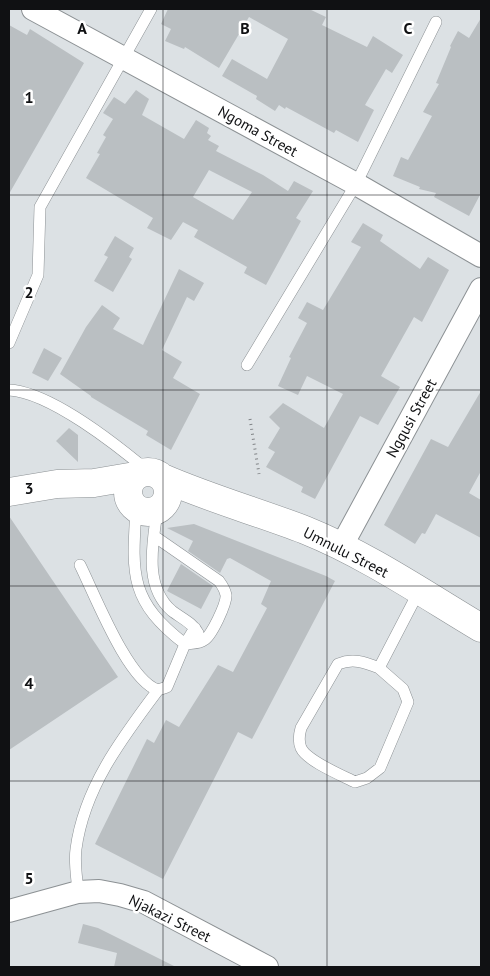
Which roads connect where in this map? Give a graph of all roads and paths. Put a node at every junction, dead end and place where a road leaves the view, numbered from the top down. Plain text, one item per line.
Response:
1 (33, 9) edge
2 (151, 9) edge
3 (436, 22) dead end
4 (122, 57) junction
5 (356, 184) junction
6 (481, 256) edge
7 (481, 290) edge
8 (9, 343) edge
9 (247, 365) dead end
10 (9, 390) edge
11 (250, 419) dead end
12 (259, 474) dead end
13 (9, 492) edge
14 (149, 497) junction
15 (340, 547) junction
16 (80, 564) dead end
17 (419, 592) junction
18 (195, 628) junction
19 (481, 628) edge
20 (202, 642) junction
21 (185, 644) junction
22 (379, 668) junction
23 (158, 690) junction
24 (78, 892) junction
25 (9, 911) edge
26 (267, 967) edge

1 - 4 street, Ngoma Street
2 - 4 lane
3 - 5 lane
4 - 5 street, Ngoma Street
4 - 8 lane
5 - 6 street, Ngoma Street
5 - 9 lane
7 - 15 street, Ngqusi Street
10 - 14 lane
11 - 12 path
13 - 14 street, Umnulu Street
14 - 15 street, Umnulu Street
14 - 18 lane
14 - 20 lane
14 - 21 lane
15 - 17 street, Umnulu Street
16 - 23 lane
17 - 19 street, Umnulu Street
17 - 22 lane
18 - 20 lane
18 - 21 lane
20 - 21 lane
21 - 23 lane
22 - 22 lane
23 - 24 lane
24 - 25 street, Njakazi Street
24 - 26 street, Njakazi Street

